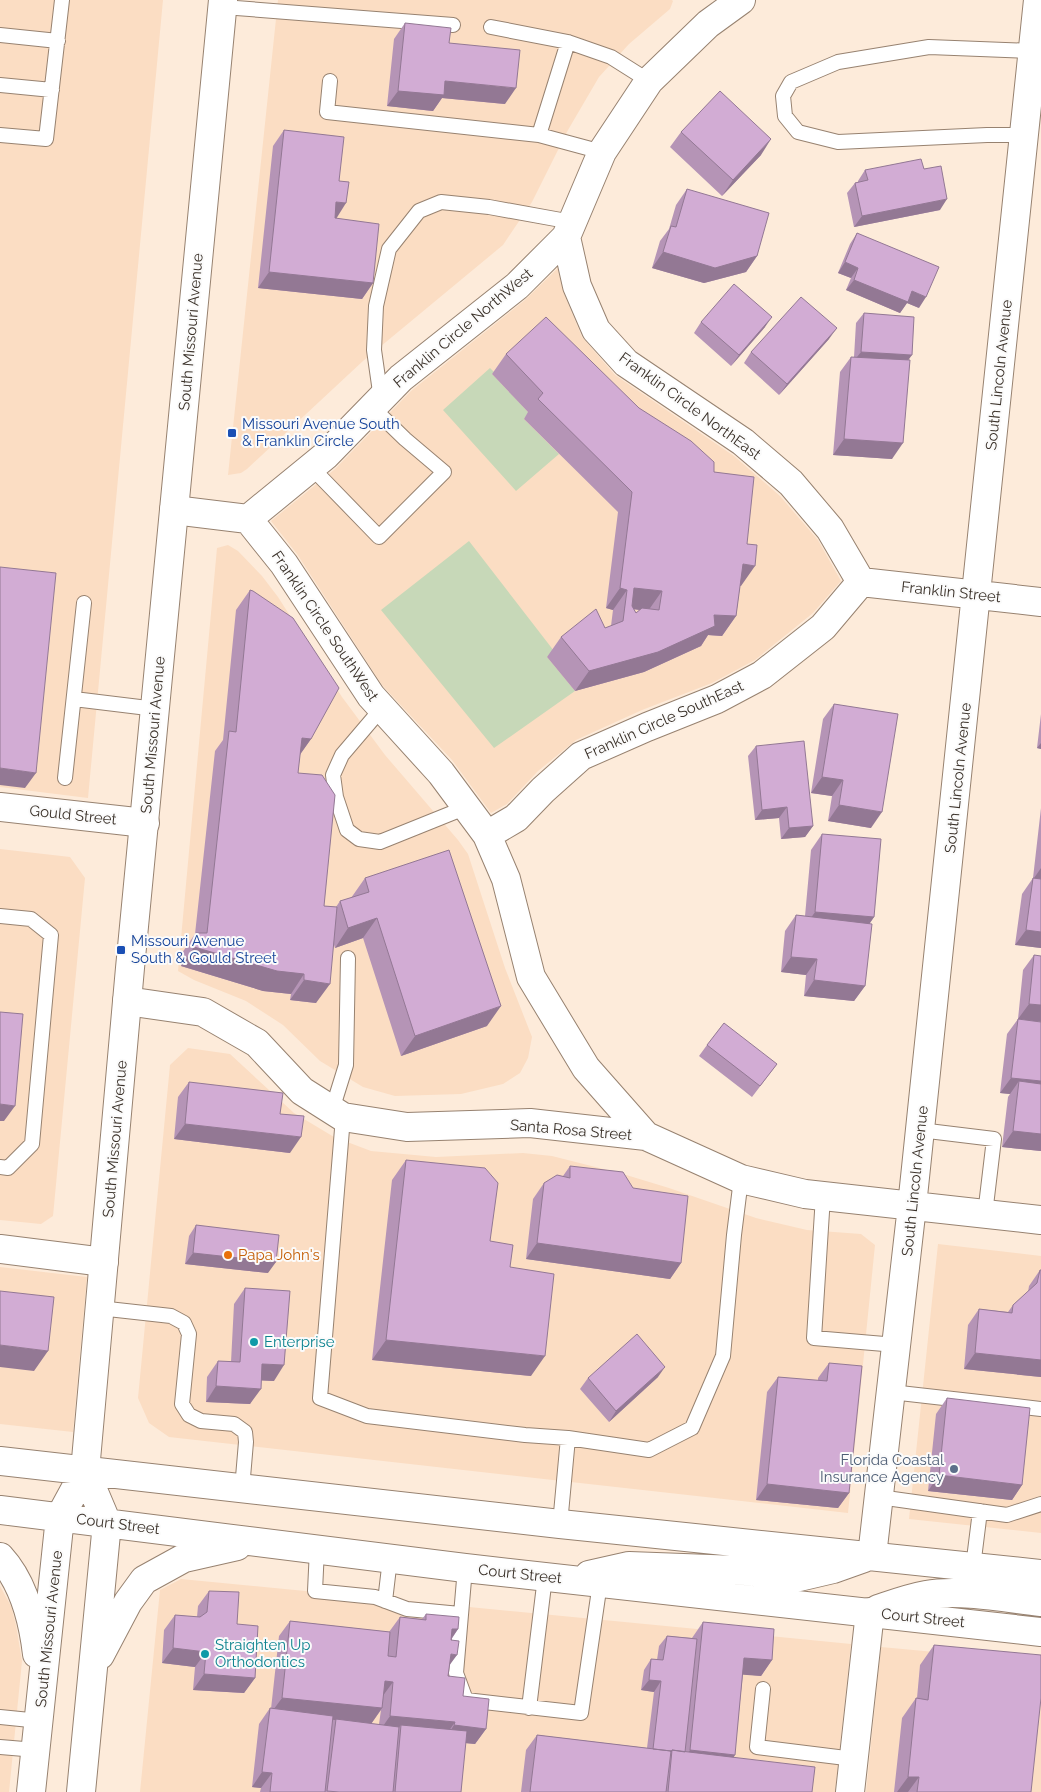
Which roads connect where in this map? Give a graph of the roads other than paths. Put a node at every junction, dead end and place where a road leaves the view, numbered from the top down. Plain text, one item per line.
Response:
1 (62, 0) edge
2 (741, 0) edge
3 (223, 4) edge
4 (1038, 8) edge
5 (454, 25) dead end
6 (491, 27) dead end
7 (0, 35) edge
8 (58, 41) junction
9 (568, 42) junction
10 (1032, 51) junction
11 (330, 81) dead end
12 (649, 81) junction
13 (0, 86) edge
14 (52, 90) junction
15 (0, 135) edge
16 (538, 135) junction
17 (1024, 135) junction
18 (602, 152) junction
19 (569, 229) junction
20 (377, 403) junction
21 (311, 467) junction
22 (174, 510) junction
23 (248, 519) junction
24 (861, 582) junction
25 (977, 595) junction
26 (1041, 602) edge
27 (84, 604) dead end
28 (74, 699) junction
29 (382, 708) junction
30 (156, 709) junction
31 (65, 778) dead end
32 (0, 807) edge
33 (467, 807) junction
34 (145, 823) junction
35 (487, 835) junction
36 (0, 916) edge
37 (348, 958) dead end
38 (127, 1001) junction
39 (338, 1113) junction
40 (920, 1130) junction
41 (646, 1136) junction
42 (0, 1167) edge
43 (741, 1179) junction
44 (823, 1196) junction
45 (912, 1206) junction
46 (985, 1214) junction
47 (1041, 1220) edge
48 (0, 1249) edge
49 (104, 1262) junction
50 (99, 1308) junction
51 (896, 1345) junction
52 (891, 1392) junction
53 (1041, 1409) edge
54 (568, 1438) junction
55 (0, 1462) edge
56 (85, 1471) junction
57 (242, 1488) junction
58 (879, 1497) junction
59 (1041, 1504) edge
60 (0, 1510) edge
61 (980, 1511) junction
62 (60, 1517) junction
63 (107, 1523) junction
64 (560, 1524) junction
65 (255, 1541) junction
66 (317, 1549) junction
67 (872, 1556) junction
68 (0, 1557) edge
69 (390, 1558) junction
70 (973, 1567) junction
71 (465, 1568) junction
72 (1041, 1574) edge
73 (556, 1578) junction
74 (600, 1583) junction
75 (385, 1601) junction
76 (1041, 1602) edge
77 (870, 1612) junction
78 (460, 1614) junction
79 (1041, 1632) edge
80 (93, 1667) junction
81 (763, 1689) dead end
82 (529, 1708) junction
83 (41, 1713) junction
84 (0, 1718) edge
85 (0, 1747) edge
86 (36, 1750) junction
87 (854, 1759) junction
88 (31, 1792) edge
89 (81, 1792) edge
90 (850, 1792) edge

1 - 8 lane
2 - 12 street, Franklin Circle NorthWest
3 - 5 lane
3 - 22 street, South Missouri Avenue
4 - 10 street, South Lincoln Avenue
6 - 9 lane
7 - 8 lane
8 - 14 lane
9 - 12 lane
9 - 16 lane
10 - 17 street, South Lincoln Avenue
10 - 17 lane
11 - 16 lane
12 - 18 street, Franklin Circle NorthWest
13 - 14 lane
14 - 15 lane
16 - 18 lane
17 - 25 street, South Lincoln Avenue
18 - 19 street, Franklin Circle NorthWest
19 - 20 street, Franklin Circle NorthWest
19 - 20 lane
19 - 24 street, Franklin Circle NorthEast
20 - 21 street, Franklin Circle NorthWest
20 - 21 lane
21 - 23 street, Franklin Circle NorthWest
22 - 23 street
22 - 30 street, South Missouri Avenue
23 - 29 street, Franklin Circle SouthWest
24 - 25 street, Franklin Street
24 - 35 street, Franklin Circle SouthEast
25 - 26 street, Franklin Street
25 - 40 street, South Lincoln Avenue
27 - 28 lane
28 - 30 lane
28 - 31 lane
29 - 33 street, Franklin Circle SouthWest
29 - 33 lane
30 - 34 street, South Missouri Avenue
32 - 34 street, Gould Street
33 - 35 street, Franklin Circle SouthWest
34 - 38 street, South Missouri Avenue
35 - 41 street, Franklin Circle SouthWest
36 - 42 lane
37 - 39 lane
38 - 39 street, Santa Rosa Street
38 - 49 street, South Missouri Avenue
39 - 41 street, Santa Rosa Street
39 - 54 lane
40 - 45 street, South Lincoln Avenue
40 - 46 lane
41 - 43 street, Santa Rosa Street
43 - 44 street, Santa Rosa Street
43 - 54 lane
44 - 45 street, Santa Rosa Street
44 - 51 lane
45 - 46 street, Santa Rosa Street
45 - 51 street, South Lincoln Avenue
46 - 47 street, Santa Rosa Street
48 - 49 street
49 - 50 street, South Missouri Avenue
50 - 56 street, South Missouri Avenue
50 - 57 lane
51 - 52 street, South Lincoln Avenue
52 - 53 lane
52 - 58 street, South Lincoln Avenue
54 - 64 lane
55 - 56 street
56 - 57 street
56 - 62 street, South Missouri Avenue
56 - 63 street, South Missouri Avenue
57 - 64 street
58 - 61 lane
58 - 67 street, South Lincoln Avenue
59 - 61 lane
60 - 62 street, Court Street
61 - 70 lane
62 - 63 street, Court Street
62 - 83 street, South Missouri Avenue
63 - 65 street, Court Street
63 - 80 street, South Missouri Avenue
64 - 67 street
65 - 66 street, Court Street
65 - 80 street
66 - 69 street, Court Street
66 - 75 lane
67 - 70 street
67 - 73 street
68 - 83 street
69 - 71 street, Court Street
69 - 75 lane
70 - 72 street
71 - 73 street, Court Street
71 - 78 lane
73 - 74 street, Court Street
73 - 82 lane
74 - 77 street, Court Street
74 - 82 lane
75 - 78 lane
76 - 77 street
77 - 79 street, Court Street
77 - 87 street
78 - 82 lane
80 - 89 street, South Missouri Avenue
81 - 87 lane
83 - 84 lane
83 - 86 street, South Missouri Avenue
85 - 86 lane
86 - 88 street, South Missouri Avenue
87 - 90 street

